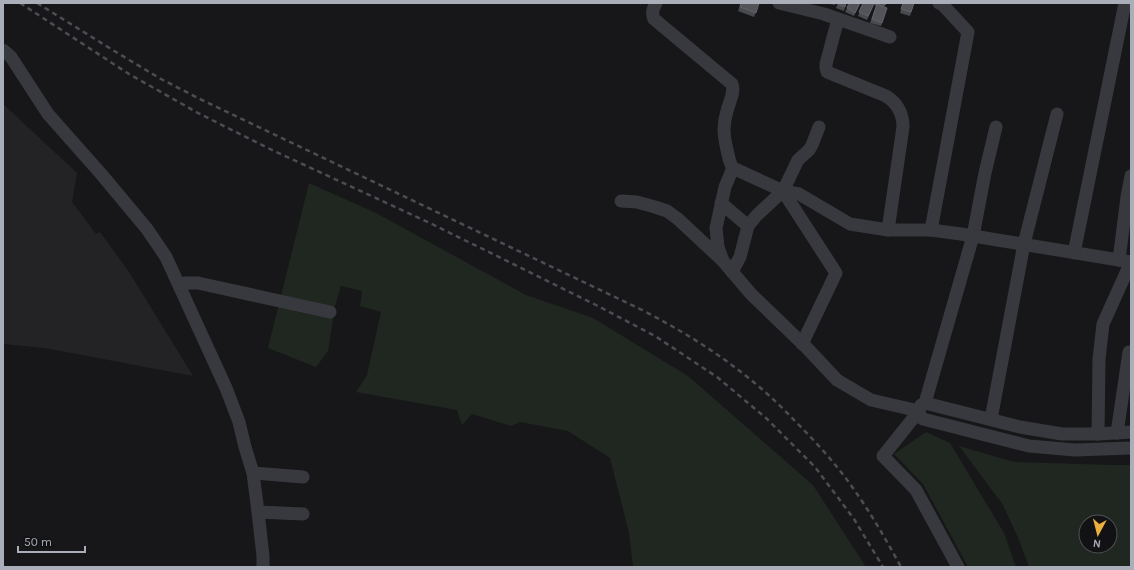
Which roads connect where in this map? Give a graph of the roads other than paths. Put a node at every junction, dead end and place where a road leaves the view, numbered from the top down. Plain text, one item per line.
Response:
1 (656, 3) edge
2 (779, 3) edge
3 (939, 3) edge
4 (1125, 3) edge
5 (838, 19) junction
6 (890, 37) dead end
7 (3, 50) edge
8 (1057, 114) dead end
9 (819, 127) dead end
10 (996, 127) dead end
11 (733, 168) junction
12 (1131, 176) edge
13 (783, 191) junction
14 (621, 200) dead end
15 (721, 203) junction
16 (748, 226) junction
17 (888, 230) junction
18 (931, 230) junction
19 (973, 236) junction
20 (1024, 244) junction
21 (1074, 253) junction
22 (723, 261) junction
23 (1127, 262) edge
24 (732, 272) junction
25 (179, 284) junction
26 (330, 312) dead end
27 (802, 344) junction
28 (1130, 352) dead end
29 (922, 407) junction
30 (991, 419) junction
31 (1131, 432) edge
32 (1117, 433) junction
33 (1098, 434) junction
34 (1131, 448) edge
35 (253, 473) junction
36 (303, 477) dead end
37 (258, 512) junction
38 (303, 514) dead end
39 (263, 567) edge
40 (958, 567) edge

1 - 11 street
2 - 5 street
3 - 18 street
4 - 21 street
5 - 6 street
5 - 17 street
7 - 25 street
8 - 20 street
9 - 13 street
10 - 19 street
11 - 13 street
11 - 15 street
12 - 23 street
13 - 16 street
13 - 17 street
13 - 27 street
14 - 22 street
15 - 16 street
15 - 22 street
16 - 24 street
17 - 18 street
18 - 19 street
19 - 20 street
19 - 29 street
20 - 21 street
20 - 30 street
21 - 23 street
22 - 24 street
23 - 33 street
24 - 27 street
25 - 26 street
25 - 35 street
27 - 29 street
28 - 32 street
29 - 30 street
29 - 34 street
29 - 40 street
30 - 33 street
31 - 32 street
32 - 33 street
35 - 36 street
35 - 37 street
37 - 38 street
37 - 39 street

